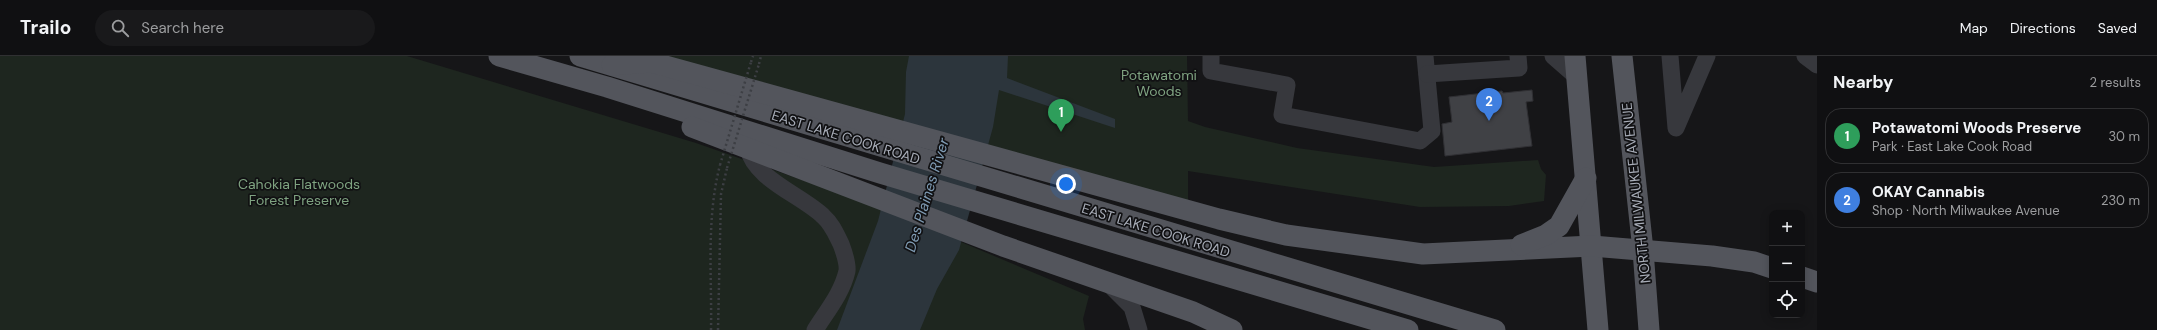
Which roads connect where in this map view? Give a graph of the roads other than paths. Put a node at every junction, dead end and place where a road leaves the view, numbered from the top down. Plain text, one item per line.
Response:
1 (499, 56) edge
2 (580, 56) edge
3 (1211, 56) edge
4 (1425, 56) edge
5 (1518, 56) edge
6 (1553, 56) edge
7 (1575, 56) edge
8 (1622, 56) edge
9 (1670, 56) edge
10 (1707, 56) edge
11 (1805, 56) edge
12 (1817, 65) edge
13 (612, 66) junction
14 (1427, 74) junction
15 (1577, 77) junction
16 (607, 87) junction
17 (748, 148) junction
18 (1586, 178) junction
19 (1592, 246) junction
20 (1507, 250) junction
21 (1643, 250) junction
22 (1769, 267) edge
23 (1805, 278) edge
24 (1106, 281) junction
25 (1817, 282) edge
26 (815, 330) edge
27 (1139, 330) edge
28 (1232, 330) edge
29 (1408, 330) edge
30 (1495, 330) edge
31 (1598, 330) edge
32 (1649, 330) edge

1 - 16 main road, EAST LAKE COOK ROAD
2 - 13 main road, EAST LAKE COOK ROAD
3 - 14 street
4 - 14 street
5 - 14 street
6 - 15 street
7 - 15 main road
8 - 21 main road, NORTH MILWAUKEE AVENUE
9 - 10 street
11 - 12 street
13 - 20 main road
13 - 30 main road, EAST LAKE COOK ROAD
15 - 18 main road
16 - 17 main road
16 - 29 main road, EAST LAKE COOK ROAD
17 - 24 main road
17 - 26 street
18 - 19 main road
18 - 20 main road
19 - 20 main road
19 - 21 main road
19 - 31 main road
21 - 22 main road
21 - 32 main road, NORTH MILWAUKEE AVENUE
23 - 25 main road
24 - 27 street
24 - 28 main road

